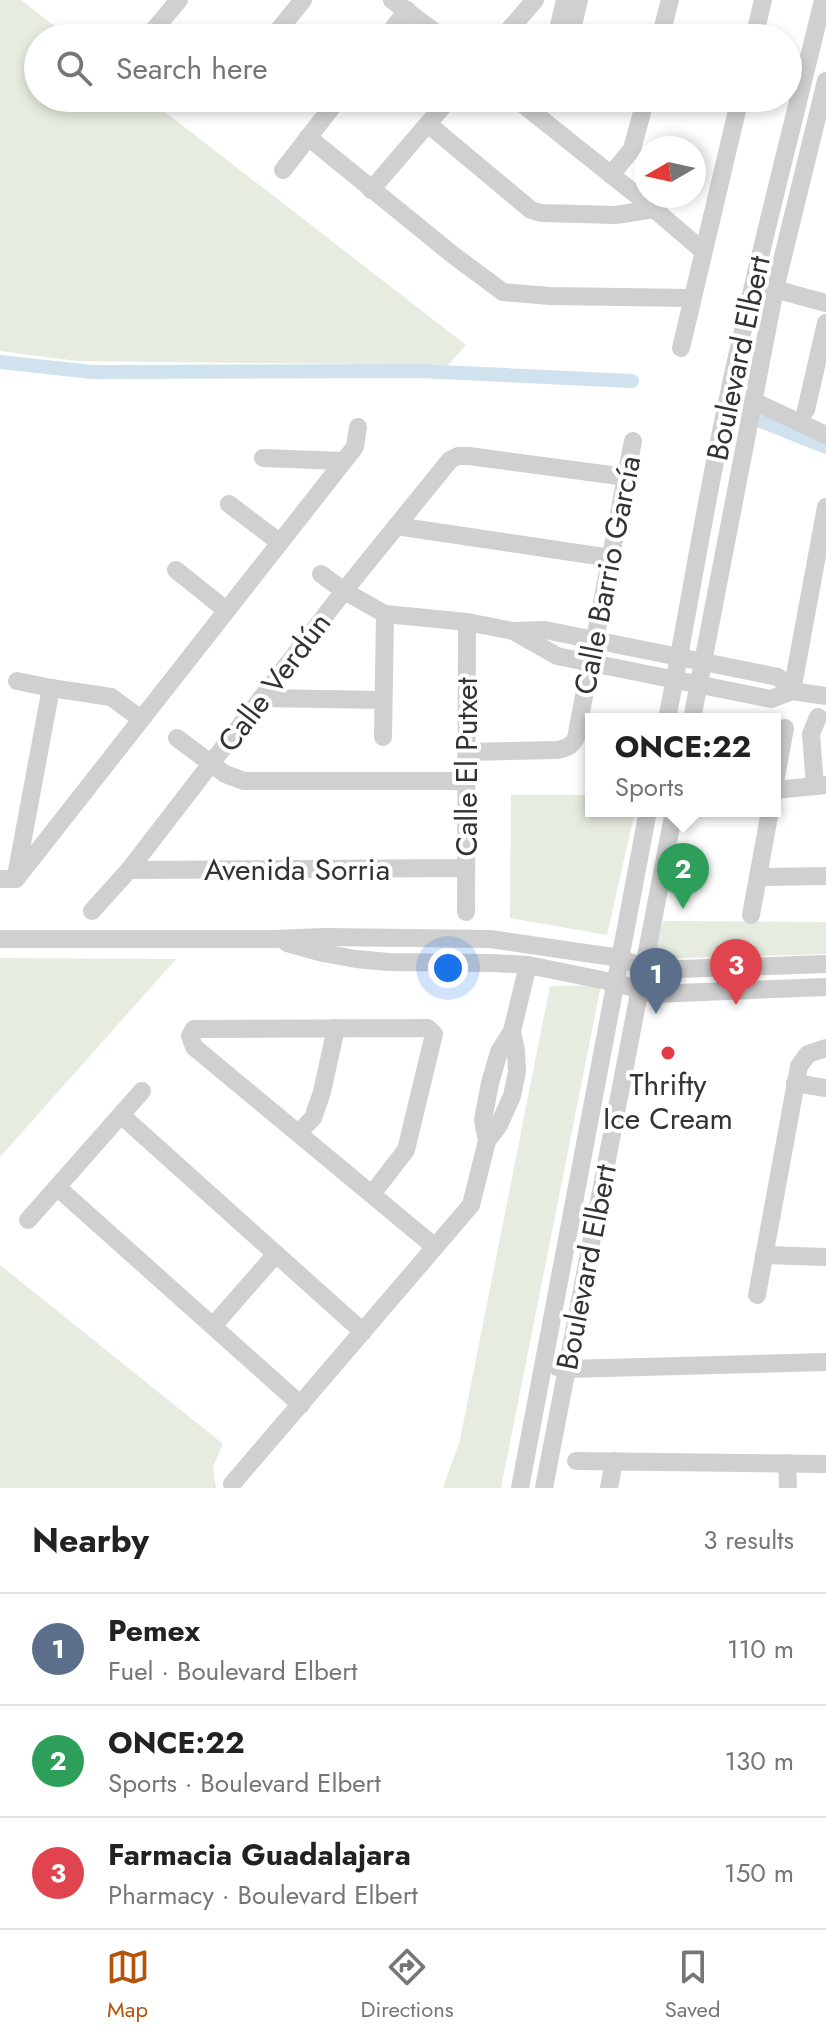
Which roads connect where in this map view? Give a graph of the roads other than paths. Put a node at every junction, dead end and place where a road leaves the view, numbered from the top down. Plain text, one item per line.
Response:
1 (179, 0) edge
2 (303, 0) edge
3 (535, 0) edge
4 (670, 0) edge
5 (763, 0) edge
6 (823, 0) edge
7 (399, 5) edge
8 (159, 24) edge
9 (283, 24) edge
10 (392, 24) edge
11 (424, 24) edge
12 (514, 24) edge
13 (664, 24) edge
14 (757, 24) edge
15 (826, 81) edge
16 (802, 86) edge
17 (328, 112) edge
18 (438, 112) edge
19 (534, 112) edge
20 (642, 112) edge
21 (737, 112) edge
22 (796, 112) edge
23 (428, 124) junction
24 (308, 137) junction
25 (283, 170) dead end
26 (611, 175) junction
27 (371, 190) junction
28 (654, 209) junction
29 (703, 251) junction
30 (754, 284) junction
31 (775, 289) junction
32 (692, 298) junction
33 (826, 303) edge
34 (826, 323) edge
35 (681, 348) dead end
36 (753, 401) junction
37 (806, 410) dead end
38 (358, 427) dead end
39 (826, 435) edge
40 (633, 441) dead end
41 (263, 458) dead end
42 (343, 461) junction
43 (626, 477) junction
44 (229, 504) dead end
45 (826, 507) edge
46 (396, 526) junction
47 (279, 542) junction
48 (823, 543) edge
49 (611, 558) junction
50 (176, 570) dead end
51 (321, 574) dead end
52 (344, 591) junction
53 (226, 610) junction
54 (385, 614) junction
55 (467, 622) junction
56 (513, 631) junction
57 (595, 640) junction
58 (679, 657) junction
59 (703, 662) junction
60 (590, 663) junction
61 (675, 680) junction
62 (17, 681) dead end
63 (698, 685) junction
64 (51, 688) junction
65 (792, 691) junction
66 (821, 696) edge
67 (261, 698) junction
68 (383, 700) junction
69 (668, 713) edge
70 (693, 713) edge
71 (141, 719) junction
72 (822, 722) edge
73 (785, 728) dead end
74 (383, 737) dead end
75 (177, 738) dead end
76 (781, 750) edge
77 (466, 752) junction
78 (212, 763) junction
79 (466, 781) junction
80 (820, 786) edge
81 (781, 789) edge
82 (647, 817) edge
83 (673, 817) edge
84 (769, 817) edge
85 (466, 868) junction
86 (129, 870) junction
87 (826, 876) edge
88 (758, 877) junction
89 (8, 879) edge
90 (92, 911) dead end
91 (466, 912) dead end
92 (751, 915) dead end
93 (0, 939) edge
94 (324, 945) junction
95 (620, 958) junction
96 (826, 964) edge
97 (528, 965) junction
98 (644, 968) junction
99 (617, 983) junction
100 (826, 987) edge
101 (639, 991) junction
102 (336, 1028) junction
103 (826, 1048) edge
104 (795, 1083) junction
105 (826, 1088) edge
106 (142, 1091) dead end
107 (121, 1115) junction
108 (298, 1133) junction
109 (57, 1187) junction
110 (372, 1194) junction
111 (28, 1220) dead end
112 (435, 1247) junction
113 (276, 1254) junction
114 (764, 1255) junction
115 (826, 1257) edge
116 (757, 1295) dead end
117 (213, 1326) junction
118 (363, 1332) junction
119 (826, 1362) edge
120 (544, 1363) junction
121 (567, 1369) junction
122 (301, 1405) junction
123 (576, 1461) dead end
124 (614, 1461) junction
125 (787, 1463) junction
126 (825, 1464) edge
127 (232, 1484) dead end
128 (520, 1488) edge
129 (544, 1488) edge
130 (609, 1488) edge
131 (788, 1488) edge

1 - 8 street
2 - 9 street
3 - 12 street
4 - 13 street
5 - 14 street
6 - 16 street, Boulevard Elbert
7 - 10 street
7 - 11 street
15 - 31 street, Boulevard Elbert
17 - 24 street
18 - 23 street
19 - 26 street
20 - 26 street
21 - 29 street
22 - 30 street, Boulevard Elbert
23 - 27 street
23 - 28 street
24 - 25 street
24 - 27 street
26 - 28 street
27 - 32 street
28 - 29 street
29 - 32 street
30 - 31 street
30 - 58 street, Boulevard Elbert
31 - 33 street
31 - 36 street, Boulevard Elbert
32 - 35 street
34 - 37 street
36 - 39 street
36 - 59 street, Boulevard Elbert
38 - 42 street
40 - 43 street, Calle Barrio García
41 - 42 street
42 - 47 street
43 - 46 street, Calle Verdún
43 - 49 street, Calle Barrio García
44 - 47 street
45 - 48 street
46 - 49 street
46 - 52 street, Calle Verdún
47 - 53 street
48 - 65 street
49 - 57 street, Calle Barrio García
50 - 53 street
51 - 52 street
52 - 54 street
52 - 67 street, Calle Verdún
53 - 71 street
54 - 55 street
54 - 68 street
55 - 56 street
55 - 77 street, Calle El Putxet
56 - 57 street
56 - 60 street
57 - 58 street
57 - 60 street, Calle Barrio García
58 - 59 street
58 - 61 street, Boulevard Elbert
59 - 63 street, Boulevard Elbert
59 - 65 street
60 - 61 street
60 - 77 street, Calle Barrio García
61 - 63 street
61 - 69 street, Boulevard Elbert
62 - 64 street
63 - 65 street
63 - 70 street, Boulevard Elbert
64 - 71 street
64 - 89 street
65 - 66 street
66 - 72 street
67 - 68 street
67 - 78 street, Calle Verdún
68 - 74 street
71 - 89 street
72 - 80 street
73 - 76 street
75 - 78 street
77 - 79 street, Calle El Putxet
78 - 79 street
78 - 86 street, Calle Verdún
79 - 85 street, Calle El Putxet
80 - 81 street
82 - 95 street, Boulevard Elbert
83 - 98 street, Boulevard Elbert
84 - 88 street
85 - 86 street, Avenida Sorria
85 - 91 street, Calle El Putxet
86 - 90 street, Calle Verdún
87 - 88 street
88 - 92 street
93 - 94 street
94 - 95 street
94 - 97 street
95 - 98 street
95 - 99 street, Boulevard Elbert
96 - 98 street
97 - 99 street
97 - 112 street
98 - 101 street, Boulevard Elbert
99 - 101 street
99 - 120 street, Boulevard Elbert
100 - 101 street
101 - 121 street, Boulevard Elbert
102 - 108 street
102 - 108 street
102 - 110 street
103 - 104 street
104 - 105 street
104 - 114 street
106 - 107 street
107 - 109 street
107 - 113 street
108 - 110 street
109 - 111 street
109 - 117 street
110 - 112 street
112 - 118 street
113 - 117 street
113 - 118 street
114 - 115 street
114 - 116 street
117 - 122 street
118 - 122 street
119 - 121 street
120 - 121 street
120 - 128 street, Boulevard Elbert
121 - 129 street, Boulevard Elbert
122 - 127 street
123 - 124 street
124 - 125 street
124 - 130 street
125 - 126 street
125 - 131 street

